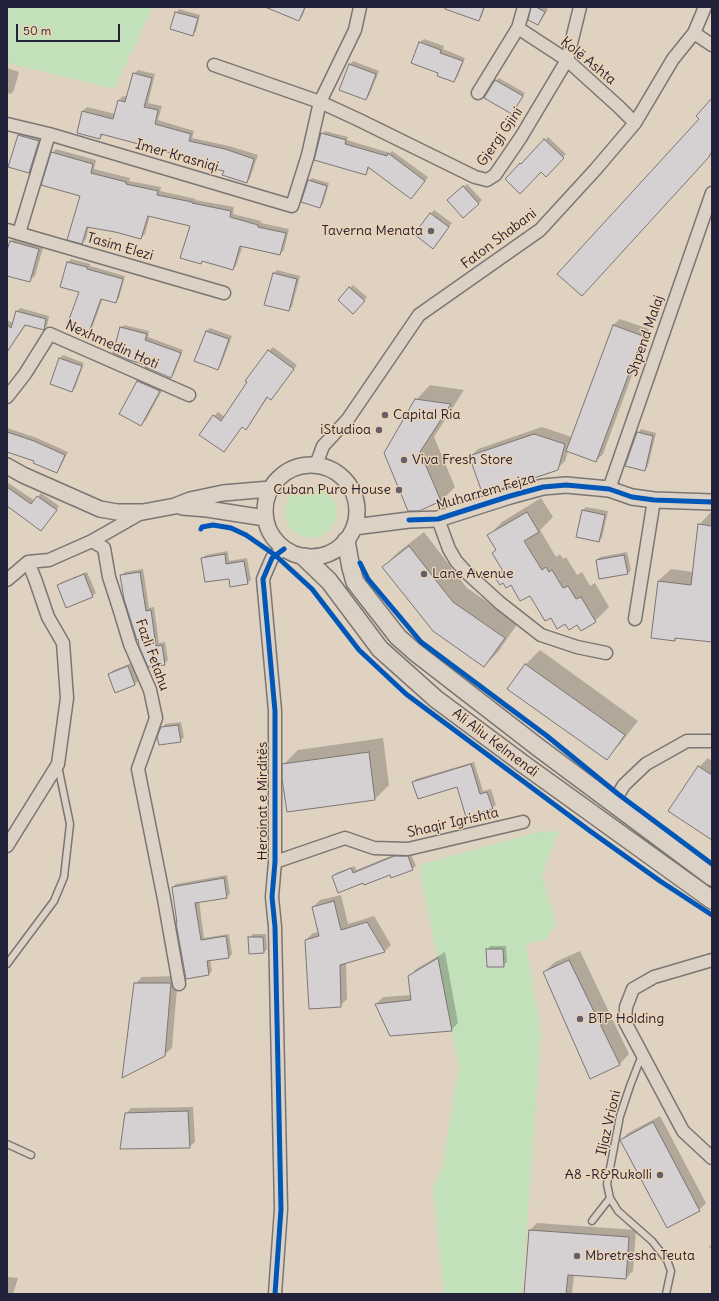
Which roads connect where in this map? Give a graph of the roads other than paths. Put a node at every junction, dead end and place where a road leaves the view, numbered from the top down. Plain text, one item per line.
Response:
1 (360, 7) edge
2 (524, 7) edge
3 (580, 7) edge
4 (705, 7) edge
5 (518, 28) junction
6 (694, 33) junction
7 (712, 45) edge
8 (567, 60) junction
9 (214, 65) dead end
10 (478, 93) dead end
11 (320, 102) junction
12 (635, 123) junction
13 (7, 124) edge
14 (49, 134) junction
15 (712, 193) edge
16 (13, 232) edge
17 (224, 293) dead end
18 (190, 395) dead end
19 (7, 397) edge
20 (316, 465) junction
21 (7, 466) edge
22 (270, 489) junction
23 (609, 489) junction
24 (654, 500) junction
25 (712, 502) edge
26 (175, 506) junction
27 (143, 512) junction
28 (265, 518) junction
29 (438, 519) junction
30 (350, 534) junction
31 (92, 541) junction
32 (284, 549) junction
33 (304, 557) junction
34 (28, 562) junction
35 (7, 580) edge
36 (635, 619) dead end
37 (606, 653) dead end
38 (712, 741) edge
39 (58, 764) junction
40 (612, 803) junction
41 (523, 822) dead end
42 (7, 846) edge
43 (275, 862) junction
44 (712, 877) edge
45 (712, 900) edge
46 (712, 960) edge
47 (7, 964) edge
48 (179, 984) dead end
49 (642, 1055) junction
50 (7, 1144) edge
51 (32, 1155) dead end
52 (712, 1158) edge
53 (610, 1198) junction
54 (592, 1221) dead end
55 (275, 1294) edge
56 (666, 1294) edge

1 - 11 street, Imer Krasniqi
2 - 5 street
3 - 8 street, Gjergj Gjini
4 - 6 street, Faton Shabani
5 - 8 street, Kolë Ashta
5 - 10 street
6 - 7 street
6 - 12 street, Faton Shabani
8 - 11 street, Gjergj Gjini
8 - 12 street, Kolë Ashta
9 - 11 street
11 - 14 street, Imer Krasniqi
12 - 20 street, Faton Shabani
13 - 14 street
14 - 16 street
15 - 23 street, Shpend Malaj
16 - 17 street, Tasim Elezi
18 - 19 street, Nexhmedin Hoti
20 - 22 street
20 - 30 street
21 - 27 street
22 - 26 street
22 - 28 street
23 - 24 street, Muharrem Fejza
23 - 29 street, Muharrem Fejza
24 - 25 street, Muharrem Fejza
24 - 36 street
26 - 27 street
26 - 28 street
27 - 31 street
28 - 32 street
29 - 30 street, Muharrem Fejza
29 - 37 street
30 - 33 street
30 - 40 main road, Ali Aliu Kelmendi
31 - 34 street
31 - 48 street, Fazli Fetahu
32 - 33 street
32 - 43 street, Heroinat e Mirditës
33 - 45 main road, Ali Aliu Kelmendi
34 - 35 street
34 - 39 street
38 - 40 street
39 - 42 street
39 - 47 lane
40 - 44 main road, Ali Aliu Kelmendi
41 - 43 street, Shaqir Igrishta
43 - 55 street, Heroinat e Mirditës
46 - 49 street
49 - 52 street
49 - 53 lane, Iljaz Vrioni
50 - 51 lane
53 - 54 lane
53 - 56 lane

